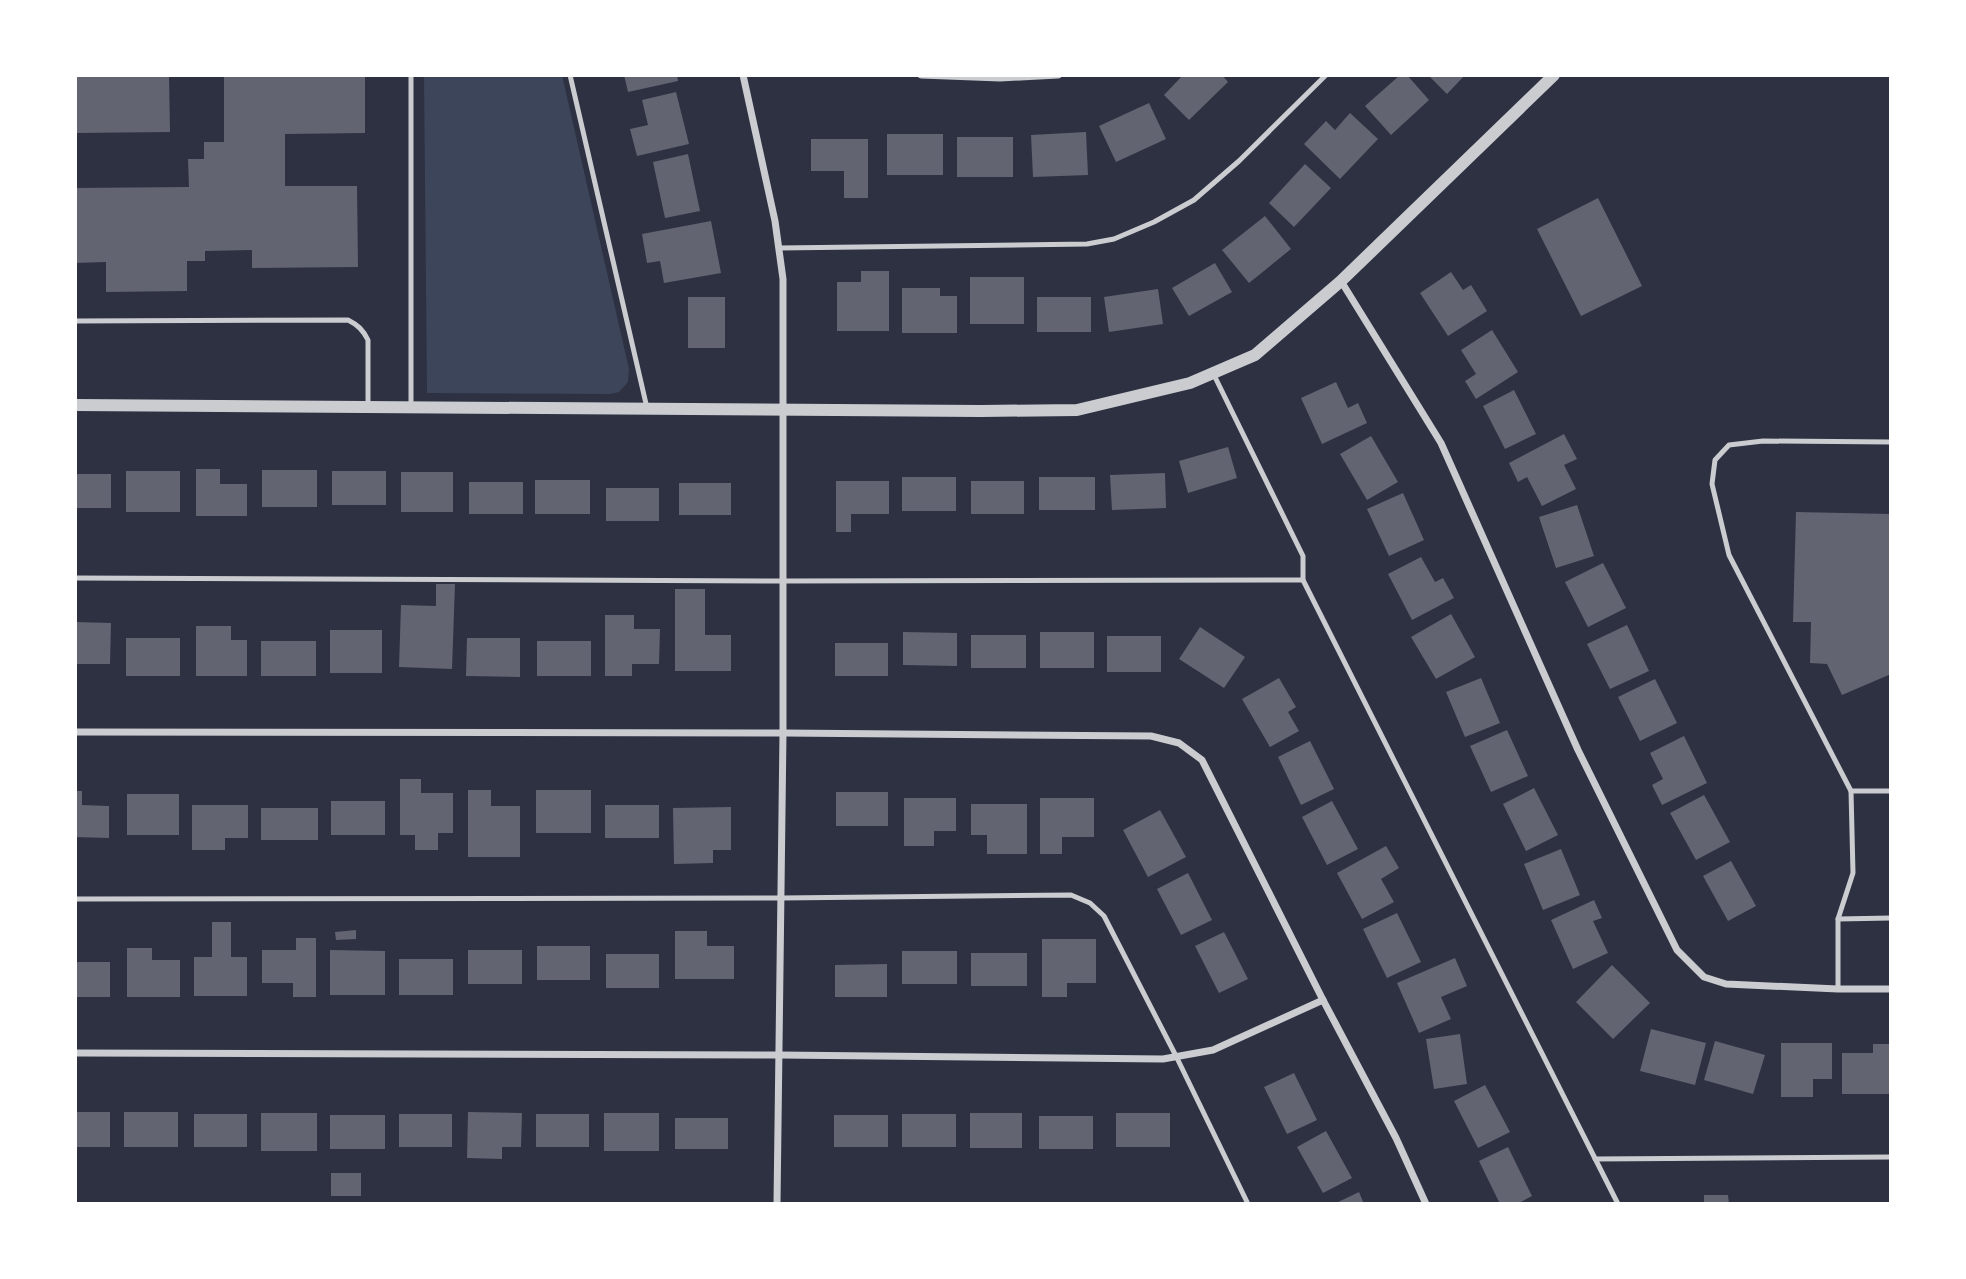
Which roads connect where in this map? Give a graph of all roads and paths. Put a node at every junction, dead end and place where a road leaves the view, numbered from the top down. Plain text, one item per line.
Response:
1 (411, 75) edge
2 (569, 75) edge
3 (743, 75) edge
4 (921, 75) edge
5 (1058, 75) edge
6 (1326, 75) edge
7 (1553, 75) edge
8 (779, 248) junction
9 (1341, 281) junction
10 (75, 321) edge
11 (1213, 373) junction
12 (75, 405) edge
13 (368, 407) junction
14 (411, 407) junction
15 (647, 408) junction
16 (784, 408) junction
17 (1891, 442) edge
18 (75, 578) edge
19 (783, 580) junction
20 (1303, 580) junction
21 (75, 732) edge
22 (783, 733) junction
23 (1851, 791) junction
24 (1891, 791) edge
25 (781, 898) junction
26 (75, 899) edge
27 (1891, 918) edge
28 (1839, 919) junction
29 (1838, 989) junction
30 (1891, 989) edge
31 (1323, 1000) junction
32 (75, 1053) edge
33 (780, 1055) junction
34 (1177, 1056) junction
35 (1891, 1157) edge
36 (1595, 1159) junction
37 (777, 1204) edge
38 (1248, 1204) edge
39 (1426, 1204) edge
40 (1618, 1204) edge

1 - 14 lane
2 - 15 lane
3 - 8 street
4 - 5 street
6 - 8 lane
7 - 9 street
8 - 16 street
9 - 11 street
9 - 29 street
10 - 13 lane
11 - 16 street
11 - 20 lane
12 - 13 street
13 - 14 street
14 - 15 street
15 - 16 street
16 - 19 street
17 - 23 lane
18 - 19 lane
19 - 20 lane
19 - 22 street
20 - 36 lane
21 - 22 street
22 - 25 street
22 - 31 street
23 - 24 lane
23 - 28 lane
25 - 26 lane
25 - 33 street
25 - 34 lane
27 - 28 lane
28 - 29 lane
29 - 30 street
31 - 34 street
31 - 39 street
32 - 33 street
33 - 34 street
33 - 37 street
34 - 38 lane
35 - 36 lane
36 - 40 lane

